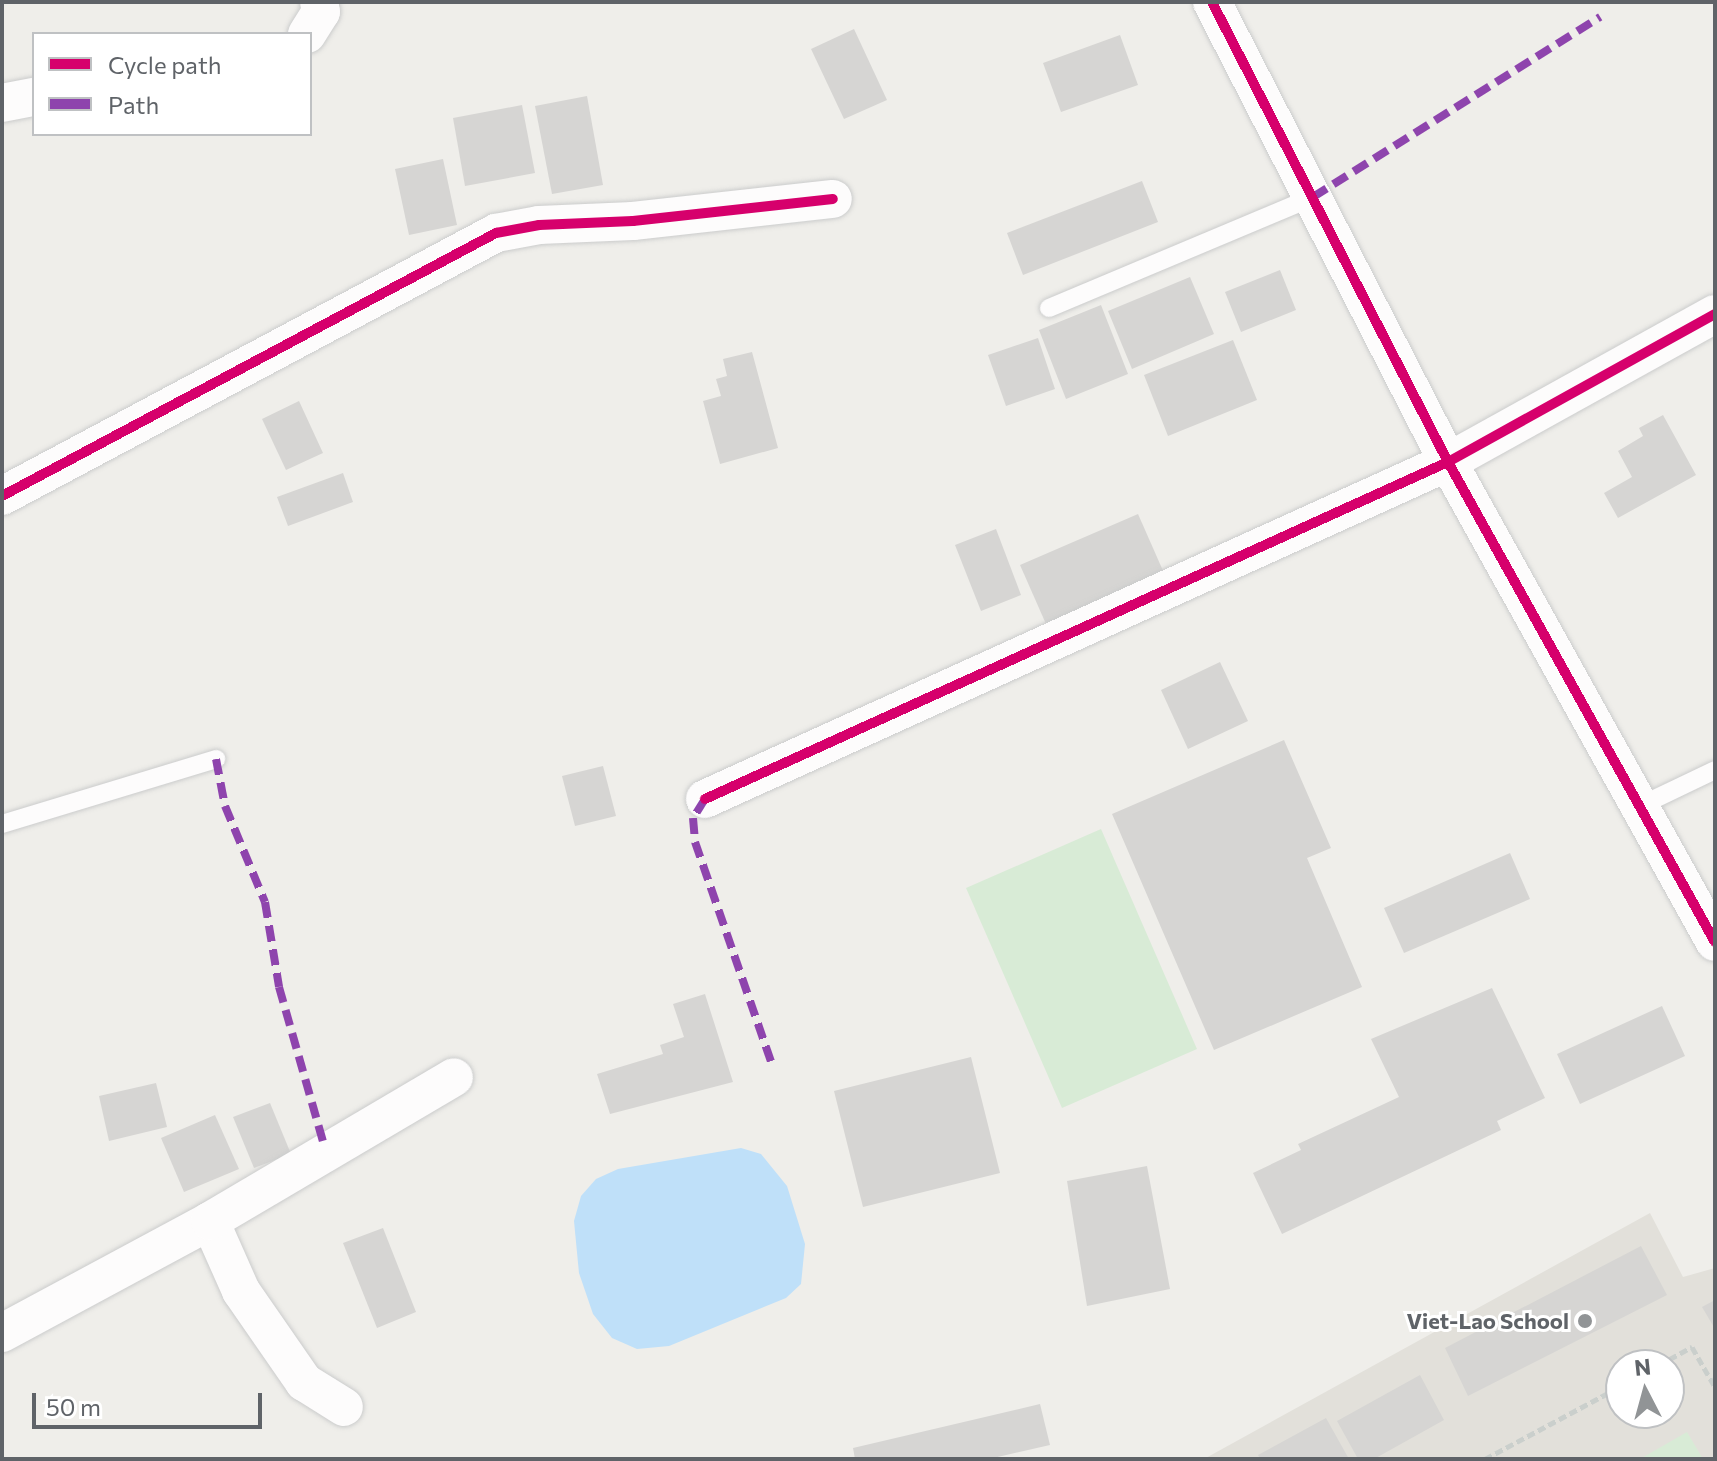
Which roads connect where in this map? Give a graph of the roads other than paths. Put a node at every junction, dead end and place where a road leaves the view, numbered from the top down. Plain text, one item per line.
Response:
1 (319, 2) edge
2 (1212, 2) edge
3 (308, 32) edge
4 (32, 97) edge
5 (2, 103) edge
6 (1313, 197) junction
7 (833, 199) dead end
8 (1049, 308) dead end
9 (1715, 314) edge
10 (1448, 462) junction
11 (6, 485) edge
12 (216, 759) dead end
13 (1715, 770) edge
14 (705, 799) dead end
15 (1640, 806) junction
16 (2, 824) edge
17 (1715, 942) edge
18 (454, 1077) dead end
19 (210, 1221) junction
20 (2, 1333) edge
21 (344, 1407) dead end

1 - 3 street
2 - 6 street
4 - 5 street
6 - 8 lane
6 - 10 street
7 - 11 street
9 - 10 street
10 - 14 street
10 - 15 street
12 - 16 lane
13 - 15 lane
15 - 17 street
18 - 19 street
19 - 20 street
19 - 21 street

